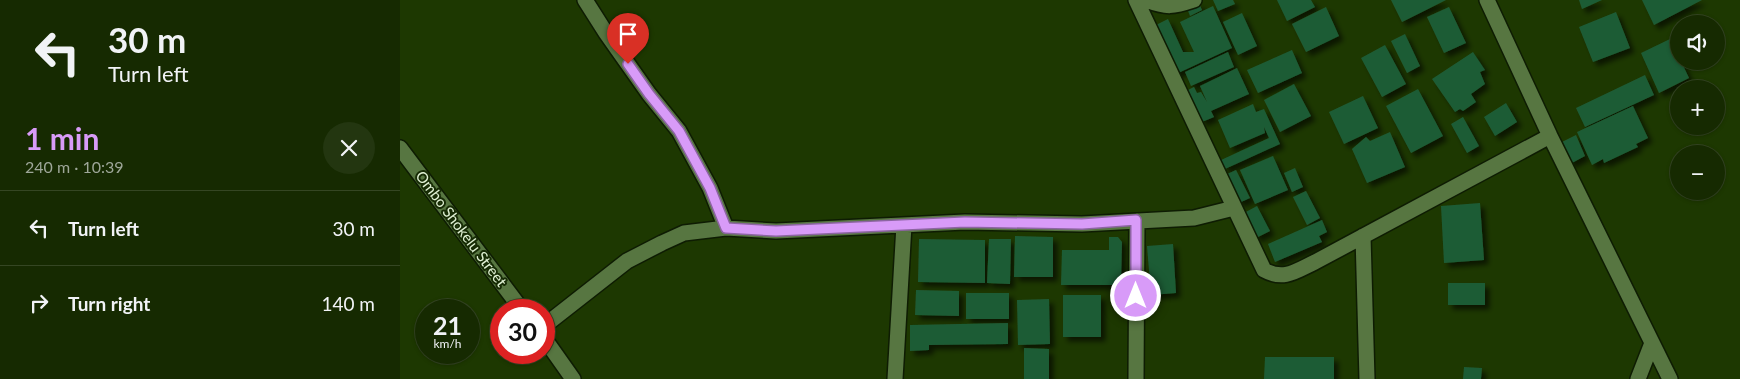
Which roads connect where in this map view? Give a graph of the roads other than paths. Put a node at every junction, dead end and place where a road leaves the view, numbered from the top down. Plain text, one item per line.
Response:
1 (585, 0) edge
2 (1136, 0) edge
3 (1146, 0) edge
4 (1194, 0) edge
5 (1487, 0) edge
6 (1550, 136) junction
7 (400, 148) edge
8 (1234, 208) junction
9 (1136, 220) junction
10 (904, 225) junction
11 (726, 228) junction
12 (1363, 236) junction
13 (514, 299) edge
14 (555, 317) edge
15 (1652, 343) junction
16 (555, 353) edge
17 (574, 379) edge
18 (895, 379) edge
19 (1136, 379) edge
20 (1367, 379) edge
21 (1638, 379) edge
22 (1670, 379) edge

1 - 11 street
2 - 8 street
3 - 4 street
5 - 6 street
6 - 12 street
6 - 15 street
7 - 13 street, Ombo Shokelu Street
8 - 9 street
8 - 12 street
9 - 10 street
9 - 19 street
10 - 11 street
10 - 18 street
11 - 14 street
12 - 20 street
15 - 21 street
15 - 22 street
16 - 17 street

